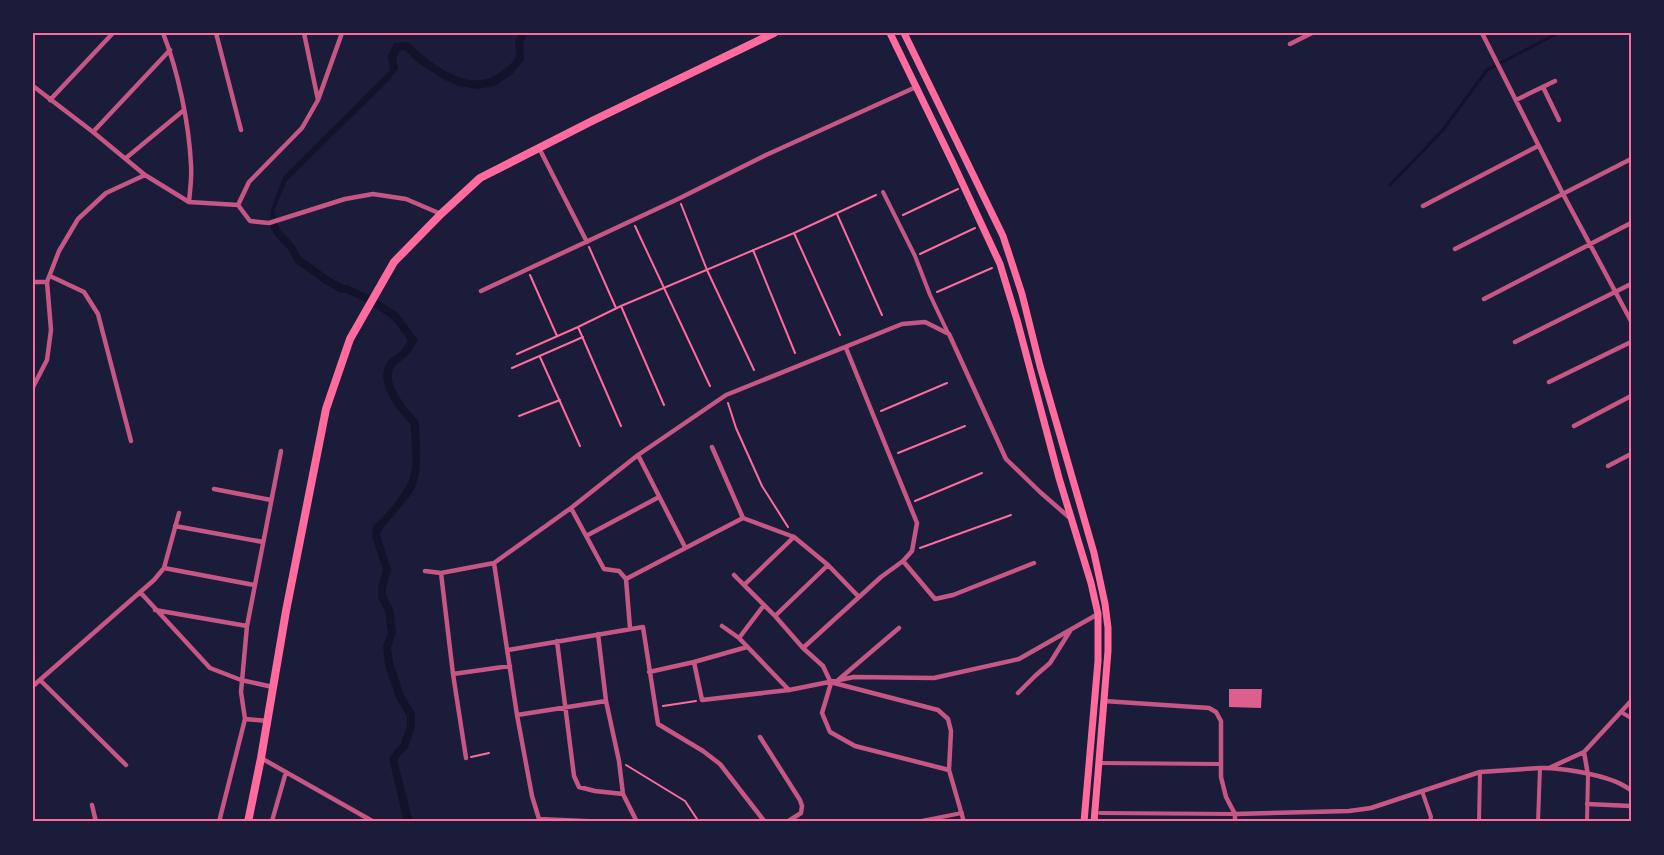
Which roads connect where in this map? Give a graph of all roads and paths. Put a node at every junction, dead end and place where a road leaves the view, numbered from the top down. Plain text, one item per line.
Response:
1 (113, 33) edge
2 (163, 33) edge
3 (216, 33) edge
4 (304, 33) edge
5 (342, 33) edge
6 (774, 33) edge
7 (890, 33) edge
8 (904, 33) edge
9 (1312, 33) edge
10 (1482, 33) edge
11 (1290, 44) dead end
12 (170, 50) junction
13 (1555, 81) dead end
14 (33, 86) edge
15 (916, 87) junction
16 (1543, 87) junction
17 (50, 100) junction
18 (318, 100) junction
19 (1516, 100) junction
20 (184, 110) junction
21 (1559, 120) dead end
22 (241, 130) dead end
23 (93, 132) junction
24 (1538, 146) junction
25 (539, 148) junction
26 (126, 158) junction
27 (1631, 159) edge
28 (145, 175) junction
29 (958, 189) dead end
30 (883, 192) joint
31 (1563, 194) junction
32 (678, 199) junction
33 (189, 202) junction
34 (238, 206) junction
35 (1423, 206) dead end
36 (441, 214) junction
37 (837, 214) junction
38 (896, 218) junction
39 (633, 220) junction
40 (1631, 223) edge
41 (975, 228) dead end
42 (794, 233) junction
43 (587, 242) junction
44 (1590, 245) junction
45 (1455, 249) dead end
46 (753, 250) junction
47 (915, 256) junction
48 (1000, 264) junction
49 (528, 270) junction
50 (707, 270) junction
51 (50, 276) junction
52 (33, 282) edge
53 (47, 282) junction
54 (1631, 284) edge
55 (663, 288) junction
56 (482, 291) dead end
57 (1616, 291) junction
58 (930, 295) junction
59 (1484, 298) dead end
60 (621, 306) junction
61 (616, 309) junction
62 (882, 315) dead end
63 (1631, 321) edge
64 (578, 327) junction
65 (949, 334) junction
66 (840, 335) dead end
67 (557, 336) junction
68 (583, 337) junction
69 (1515, 342) dead end
70 (1631, 342) edge
71 (846, 348) junction
72 (795, 353) dead end
73 (517, 354) dead end
74 (540, 357) junction
75 (512, 368) dead end
76 (754, 370) dead end
77 (1549, 382) dead end
78 (947, 383) dead end
79 (710, 386) dead end
80 (33, 387) edge
81 (726, 395) junction
82 (1631, 396) edge
83 (560, 400) junction
84 (664, 405) dead end
85 (872, 414) junction
86 (519, 416) dead end
87 (621, 426) dead end
88 (965, 426) dead end
89 (1574, 426) dead end
90 (131, 441) dead end
91 (580, 446) dead end
92 (712, 447) dead end
93 (281, 451) dead end
94 (638, 454) junction
95 (1631, 454) edge
96 (890, 457) junction
97 (1608, 466) dead end
98 (982, 473) dead end
99 (214, 489) dead end
100 (660, 497) junction
101 (271, 500) junction
102 (910, 503) junction
103 (571, 508) junction
104 (179, 513) dead end
105 (1011, 515) dead end
106 (743, 518) junction
107 (1073, 521) junction
108 (175, 526) junction
109 (586, 536) junction
110 (794, 537) junction
111 (263, 542) junction
112 (685, 547) junction
113 (912, 551) junction
114 (903, 561) junction
115 (494, 562) junction
116 (1034, 563) dead end
117 (828, 565) junction
118 (164, 568) junction
119 (425, 571) dead end
120 (441, 573) junction
121 (735, 575) dead end
122 (626, 579) junction
123 (254, 585) junction
124 (744, 585) junction
125 (140, 592) junction
126 (859, 597) junction
127 (764, 605) junction
128 (155, 610) junction
129 (1098, 614) junction
130 (775, 616) junction
131 (247, 626) junction
132 (723, 626) dead end
133 (630, 628) junction
134 (899, 628) dead end
135 (1072, 629) junction
136 (598, 634) junction
137 (739, 638) junction
138 (557, 641) junction
139 (747, 647) junction
140 (803, 648) junction
141 (508, 650) junction
142 (694, 662) junction
143 (510, 666) junction
144 (649, 672) junction
145 (453, 674) junction
146 (40, 680) junction
147 (241, 680) junction
148 (834, 682) junction
149 (33, 686) edge
150 (273, 687) junction
151 (789, 690) junction
152 (1018, 693) dead end
153 (702, 700) junction
154 (1631, 700) edge
155 (606, 701) junction
156 (1104, 701) junction
157 (564, 707) junction
158 (656, 708) junction
159 (1621, 711) junction
160 (517, 715) junction
161 (1631, 718) edge
162 (245, 719) junction
163 (268, 721) junction
164 (760, 737) dead end
165 (1584, 752) junction
166 (489, 753) dead end
167 (261, 758) junction
168 (466, 758) joint
169 (619, 760) junction
170 (1102, 763) dead end
171 (1220, 764) junction
172 (126, 765) dead end
173 (1540, 768) junction
174 (1548, 768) junction
175 (949, 770) junction
176 (286, 772) junction
177 (1480, 772) junction
178 (1588, 775) junction
179 (1631, 790) edge
180 (1422, 791) junction
181 (623, 794) junction
182 (1587, 804) junction
183 (92, 805) dead end
184 (1631, 806) edge
185 (962, 813) junction
186 (1100, 813) dead end
187 (1235, 814) junction
188 (540, 821) edge
189 (96, 822) edge
190 (219, 822) edge
191 (248, 822) edge
192 (271, 822) edge
193 (374, 822) edge
194 (606, 822) edge
195 (637, 822) edge
196 (699, 822) edge
197 (765, 822) edge
198 (787, 822) edge
199 (916, 822) edge
200 (964, 822) edge
201 (1084, 822) edge
202 (1094, 822) edge
203 (1235, 822) edge
204 (1431, 822) edge
205 (1479, 822) edge
206 (1538, 822) edge
207 (1587, 822) edge

1 - 17 street
2 - 12 street
3 - 22 street
4 - 18 street
5 - 18 street
6 - 25 highway
7 - 15 main road
8 - 156 main road
9 - 11 street
10 - 19 street
12 - 20 street
12 - 23 street
13 - 16 street
14 - 17 street
15 - 32 street
15 - 48 main road
16 - 19 street
16 - 21 street
17 - 23 street
18 - 34 street
19 - 24 street
20 - 26 street
20 - 33 street
23 - 26 street
24 - 31 street
24 - 35 street
25 - 36 highway
25 - 43 street
26 - 28 street
27 - 31 street
28 - 33 street
28 - 51 street
29 - 38 path
30 - 37 path
30 - 38 street
31 - 44 street
31 - 45 street
32 - 39 street
32 - 50 path
33 - 34 street
34 - 36 street
36 - 150 highway
37 - 42 path
37 - 62 path
38 - 47 street
39 - 43 street
39 - 55 path
40 - 44 street
41 - 47 path
42 - 46 path
42 - 66 path
43 - 49 street
43 - 61 path
44 - 57 street
44 - 59 street
46 - 50 path
46 - 72 path
47 - 58 street
48 - 58 path
48 - 107 main road
49 - 56 street
49 - 67 path
50 - 55 path
50 - 76 path
51 - 53 street
51 - 90 street
52 - 53 street
53 - 80 street
54 - 57 street
55 - 60 path
55 - 79 path
57 - 63 street
57 - 69 street
58 - 65 street
60 - 61 path
60 - 84 path
61 - 64 path
64 - 67 path
64 - 68 path
65 - 71 street
65 - 107 street
67 - 73 path
68 - 74 path
68 - 87 path
70 - 77 street
71 - 81 street
71 - 85 street
74 - 75 path
74 - 83 path
78 - 85 path
81 - 94 street
81 - 110 path
82 - 89 street
83 - 86 path
83 - 91 path
85 - 96 street
88 - 96 path
92 - 106 street
93 - 101 street
94 - 100 street
94 - 103 street
95 - 97 street
96 - 102 street
98 - 102 path
99 - 101 street
100 - 109 street
100 - 112 street
101 - 111 street
102 - 113 street
103 - 109 street
103 - 115 street
104 - 108 street
105 - 113 path
106 - 110 street
106 - 112 street
107 - 129 main road
108 - 111 street
108 - 118 street
109 - 122 street
110 - 117 street
110 - 124 street
111 - 123 street
112 - 122 street
113 - 114 street
114 - 116 street
114 - 126 street
115 - 120 street
115 - 141 street
117 - 126 street
117 - 130 street
118 - 123 street
118 - 125 street
119 - 120 street
120 - 145 street
121 - 124 street
122 - 133 street
123 - 131 street
124 - 127 street
125 - 128 street
125 - 146 street
126 - 140 street
127 - 130 street
127 - 137 street
128 - 131 street
128 - 147 street
129 - 135 street
129 - 201 main road
130 - 140 street
131 - 147 street
132 - 137 street
133 - 136 street
133 - 144 street
134 - 148 street
135 - 148 street
135 - 152 street
136 - 138 street
136 - 155 street
137 - 139 street
138 - 141 street
138 - 157 street
139 - 142 street
139 - 151 street
140 - 148 street
141 - 143 street
142 - 144 street
142 - 153 street
143 - 145 street
143 - 160 street
144 - 158 street
145 - 168 street
146 - 149 street
146 - 172 street
147 - 150 street
147 - 162 street
148 - 151 street
148 - 175 street
148 - 175 street
150 - 163 highway
151 - 153 street
153 - 158 path
154 - 159 street
155 - 157 street
155 - 169 street
156 - 171 street
156 - 202 main road
157 - 160 street
157 - 181 street
158 - 197 street
159 - 161 street
159 - 165 street
160 - 188 street
162 - 163 street
162 - 190 street
163 - 167 highway
164 - 198 street
165 - 174 street
165 - 178 street
166 - 168 path
167 - 176 street
167 - 191 highway
169 - 181 street
169 - 196 path
170 - 171 street
171 - 187 street
173 - 174 street
173 - 177 street
173 - 206 street
174 - 178 street
175 - 185 street
176 - 192 street
176 - 193 street
177 - 180 street
177 - 205 street
178 - 179 street
178 - 182 street
180 - 187 street
180 - 204 street
181 - 195 street
182 - 184 street
182 - 207 street
183 - 189 street
185 - 199 street
185 - 200 street
186 - 187 street
187 - 203 street
188 - 194 street

